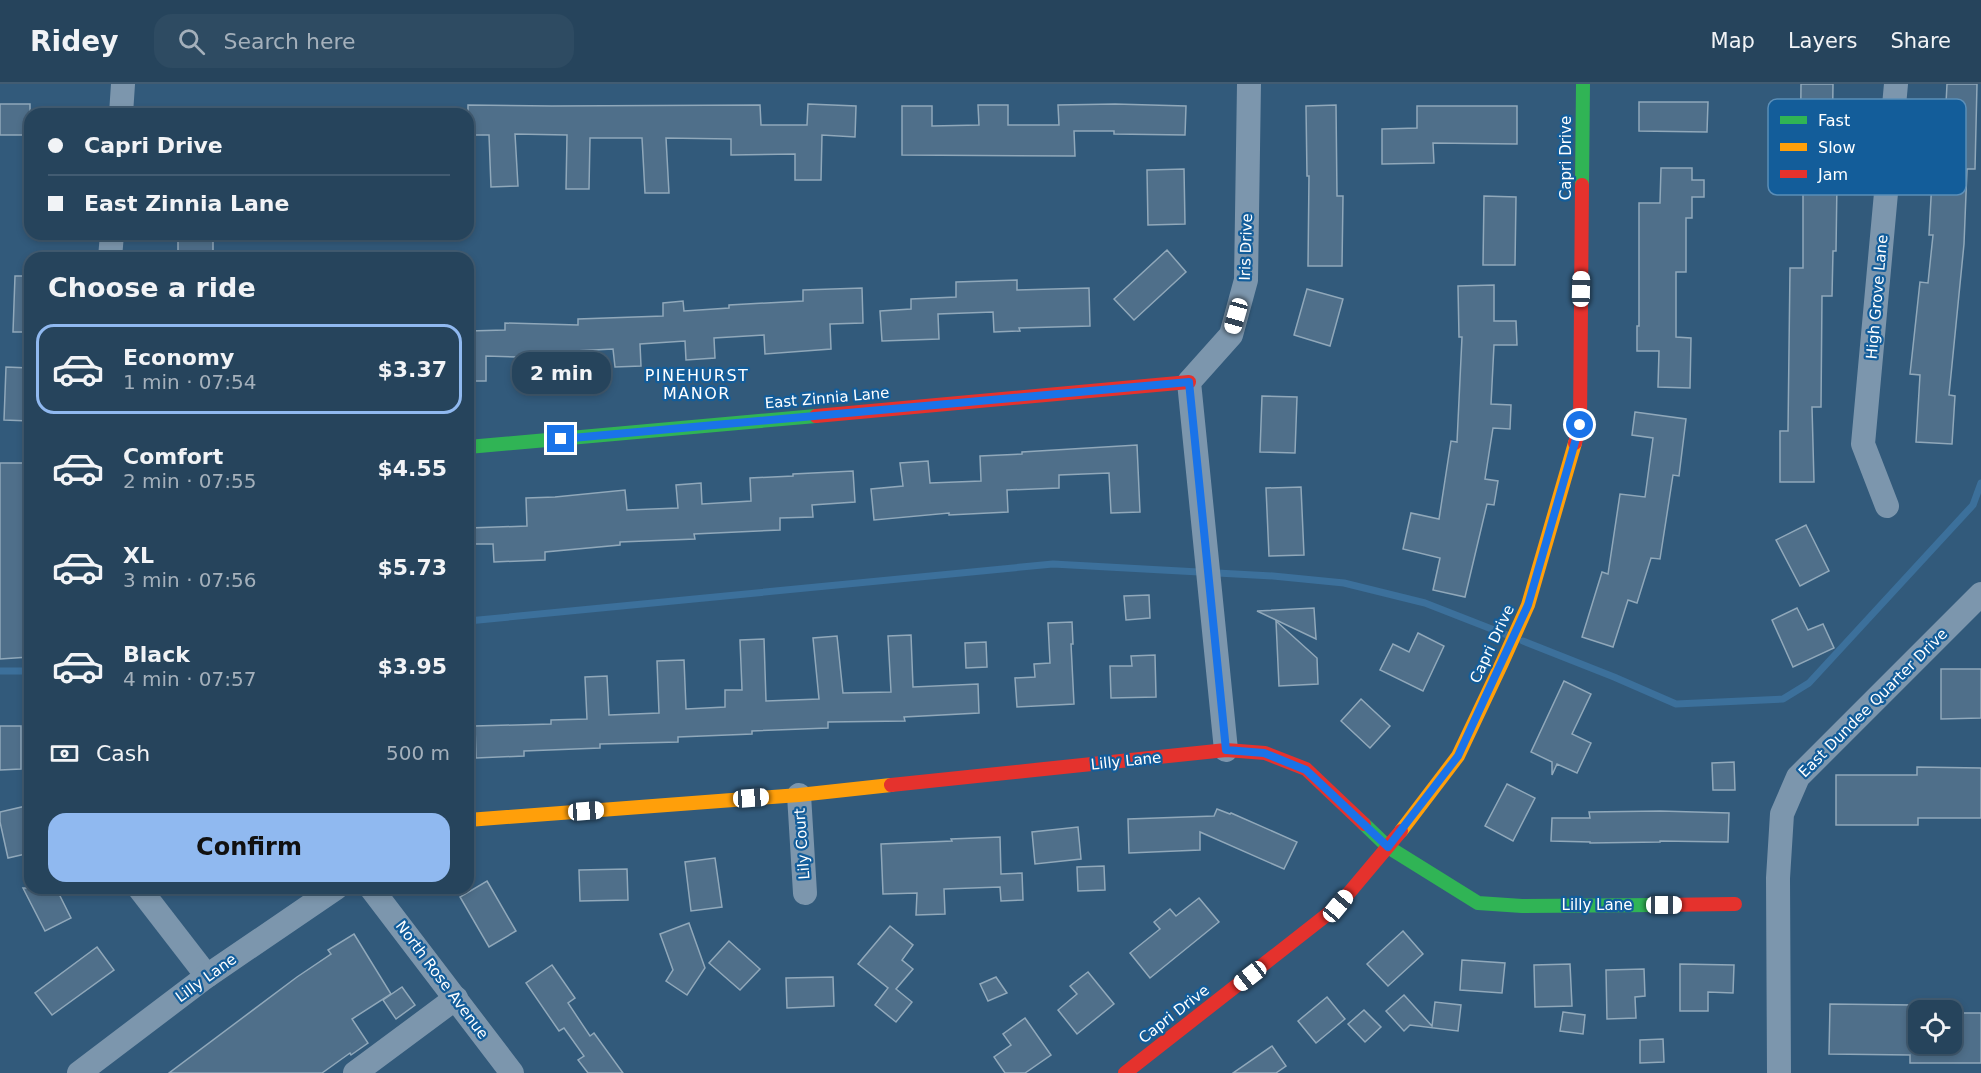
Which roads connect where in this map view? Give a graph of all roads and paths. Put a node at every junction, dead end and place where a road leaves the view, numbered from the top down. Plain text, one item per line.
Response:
1 (123, 84) edge
2 (1249, 84) edge
3 (1583, 84) edge
4 (1896, 84) edge
5 (1895, 99) edge
6 (121, 108) edge
7 (1886, 195) edge
8 (1189, 382) junction
9 (474, 446) edge
10 (1887, 506) dead end
11 (1981, 594) edge
12 (1226, 750) junction
13 (799, 795) junction
14 (474, 820) edge
15 (1388, 847) junction
16 (806, 893) dead end
17 (144, 894) edge
18 (327, 894) edge
19 (376, 894) edge
20 (1735, 904) dead end
21 (207, 976) junction
22 (456, 998) junction
23 (79, 1073) edge
24 (355, 1073) edge
25 (512, 1073) edge
26 (1125, 1073) edge
27 (1779, 1073) edge

1 - 6 street
2 - 8 street, Iris Drive
3 - 15 street, Capri Drive
4 - 5 street, High Grove Lane
7 - 10 street, High Grove Lane
8 - 9 street, East Zinnia Lane
8 - 12 street
11 - 27 street, East Dundee Quarter Drive
12 - 13 street, Lilly Lane
12 - 15 street, Lilly Lane
13 - 14 street, Lilly Lane
13 - 16 street, Lily Court
15 - 20 street, Lilly Lane
15 - 26 street, Capri Drive
17 - 21 street
18 - 21 street, Lilly Lane
19 - 22 street, North Rose Avenue
21 - 23 street, Lilly Lane
22 - 24 street
22 - 25 street, North Rose Avenue

